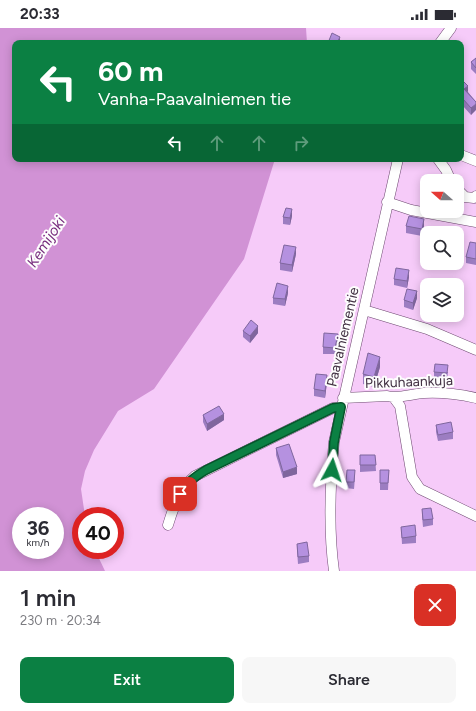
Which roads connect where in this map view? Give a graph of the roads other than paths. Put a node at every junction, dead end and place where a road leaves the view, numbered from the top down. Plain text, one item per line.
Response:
1 (451, 28) edge
2 (442, 40) edge
3 (464, 156) edge
4 (476, 161) edge
5 (397, 162) edge
6 (440, 162) edge
7 (448, 174) edge
8 (464, 196) edge
9 (476, 196) edge
10 (387, 202) junction
11 (476, 222) edge
12 (364, 310) junction
13 (476, 350) edge
14 (394, 398) junction
15 (476, 398) edge
16 (342, 403) junction
17 (476, 516) edge
18 (168, 525) dead end
19 (334, 571) edge

1 - 2 street
3 - 4 street
5 - 10 street, Paavalniementie
6 - 7 street
8 - 9 street
10 - 11 street
10 - 12 street, Paavalniementie
12 - 13 street
12 - 16 street, Paavalniementie
14 - 15 street, Pikkuhaankuja
14 - 16 street, Pikkuhaankuja
14 - 17 street
16 - 18 street, Pikkuhaankuja
16 - 19 street, Paavalniementie

